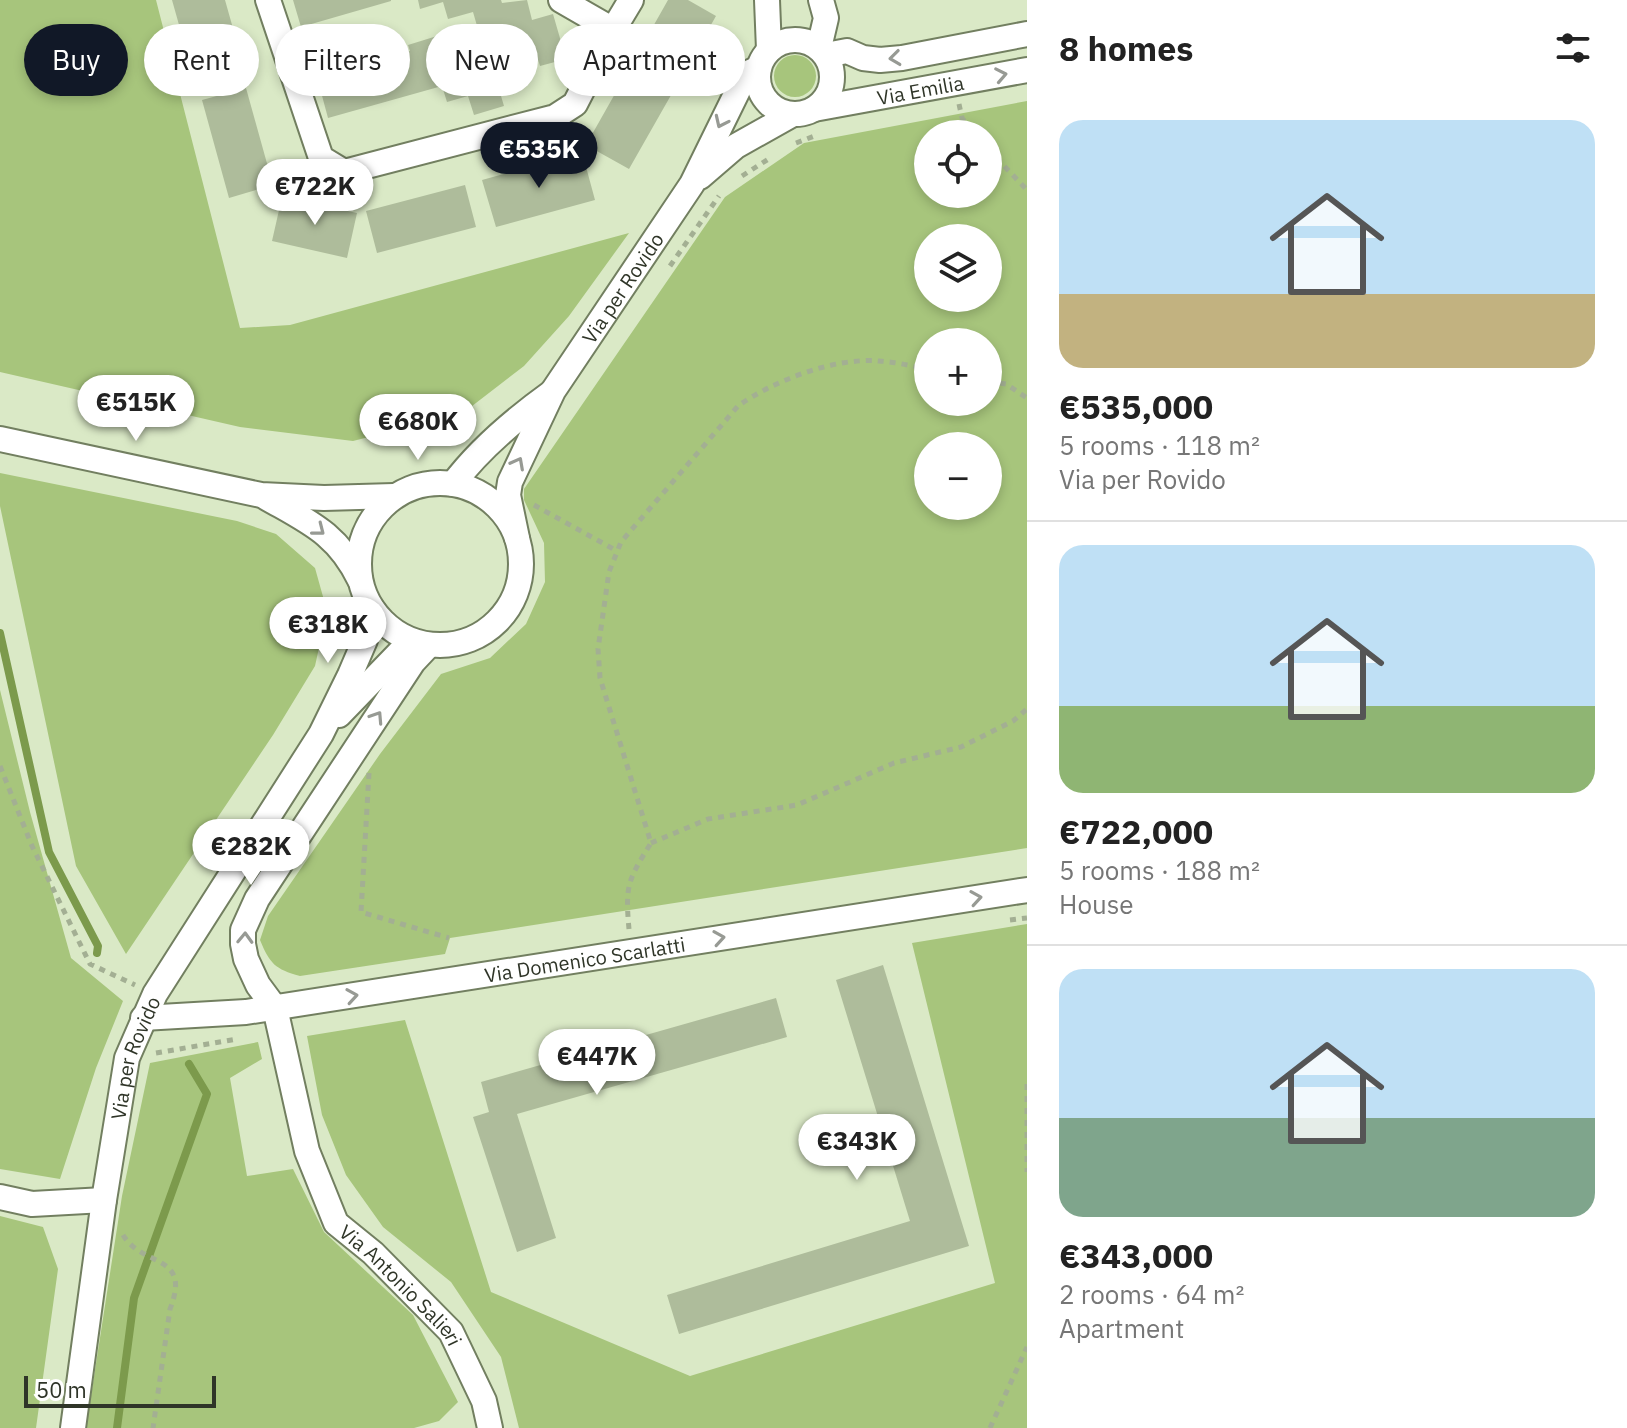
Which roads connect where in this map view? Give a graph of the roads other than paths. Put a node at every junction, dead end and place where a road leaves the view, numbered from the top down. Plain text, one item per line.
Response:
1 (268, 0) edge
2 (561, 0) edge
3 (631, 0) edge
4 (767, 0) edge
5 (823, 9) edge
6 (603, 24) edge
7 (617, 24) edge
8 (1027, 34) edge
9 (831, 51) junction
10 (764, 59) junction
11 (1027, 70) edge
12 (579, 96) edge
13 (810, 119) junction
14 (692, 184) junction
15 (553, 391) junction
16 (0, 439) edge
17 (453, 484) junction
18 (261, 495) junction
19 (394, 496) junction
20 (517, 538) junction
21 (360, 582) junction
22 (373, 610) junction
23 (422, 643) junction
24 (321, 734) junction
25 (1027, 890) edge
26 (275, 1008) junction
27 (143, 1018) junction
28 (0, 1197) edge
29 (104, 1200) junction
30 (73, 1428) edge
31 (490, 1428) edge

1 - 12 street
2 - 6 street
3 - 7 street
4 - 10 street
5 - 9 street
8 -> 9 street, Via Emilia
9 - 10 street
9 - 13 street
10 - 13 street
10 -> 14 street, Via per Rovido
13 -> 11 street, Via Emilia
13 - 14 street, Via per Rovido
14 - 15 street, Via per Rovido
15 - 17 street, Via per Rovido
20 -> 15 street, Via per Rovido
16 - 18 street
17 - 19 street
17 - 20 street
18 - 19 street
18 -> 21 street
19 - 21 street
20 - 23 street
21 - 22 street
22 - 23 street
22 - 24 street, Via per Rovido
23 - 24 street, Via per Rovido
26 -> 23 street
24 - 27 street, Via per Rovido
26 -> 25 street, Via Domenico Scarlatti
26 - 27 street, Via Domenico Scarlatti
26 - 31 street, Via Antonio Salieri
27 - 29 street, Via per Rovido
28 - 29 street
29 - 30 street, Via per Rovido

